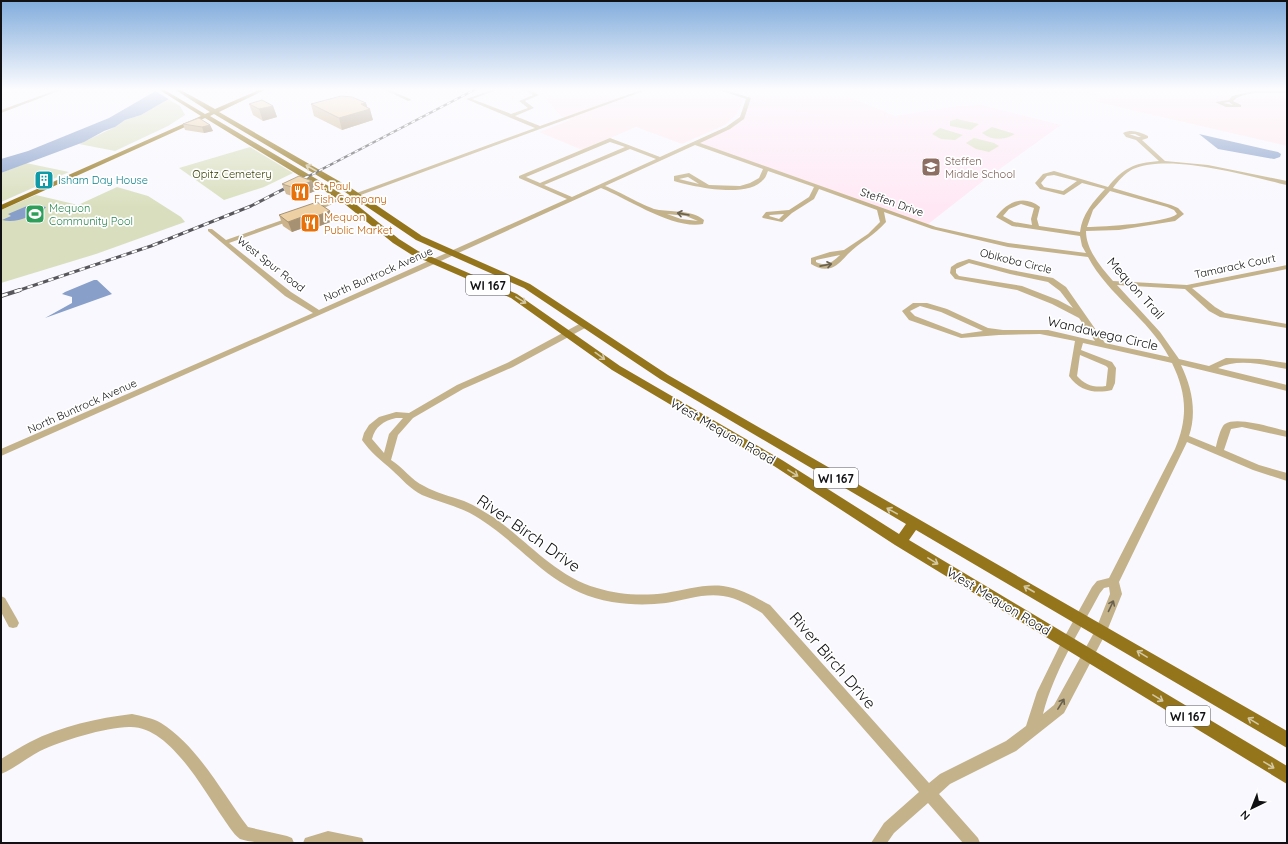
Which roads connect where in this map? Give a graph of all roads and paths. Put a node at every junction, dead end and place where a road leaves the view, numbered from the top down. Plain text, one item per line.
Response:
1 (164, 128) edge
2 (165, 128) edge
3 (226, 128) edge
4 (243, 128) edge
5 (539, 128) edge
6 (724, 128) edge
7 (1138, 139) dead end
8 (695, 143) junction
9 (630, 147) junction
10 (280, 150) junction
11 (636, 150) junction
12 (267, 153) junction
13 (661, 159) junction
14 (1163, 162) junction
15 (766, 169) junction
16 (1080, 181) junction
17 (1287, 183) edge
18 (540, 185) junction
19 (600, 186) junction
20 (707, 186) dead end
21 (817, 187) junction
22 (1109, 188) junction
23 (548, 189) junction
24 (356, 195) junction
25 (344, 199) junction
26 (571, 199) junction
27 (1, 205) edge
28 (1, 208) edge
29 (880, 209) junction
30 (315, 210) edge
31 (659, 212) junction
32 (790, 212) dead end
33 (299, 216) edge
34 (1036, 227) junction
35 (210, 230) dead end
36 (1084, 231) junction
37 (224, 242) junction
38 (846, 252) dead end
39 (452, 253) junction
40 (1089, 255) junction
41 (434, 262) junction
42 (1287, 266) edge
43 (1112, 283) junction
44 (1187, 287) junction
45 (318, 313) junction
46 (1082, 316) junction
47 (584, 325) junction
48 (1287, 326) edge
49 (1001, 332) junction
50 (568, 333) junction
51 (1079, 340) junction
52 (1103, 346) junction
53 (1077, 351) junction
54 (1176, 362) junction
55 (1287, 366) edge
56 (1210, 369) junction
57 (1287, 388) edge
58 (713, 406) junction
59 (410, 416) junction
60 (699, 418) junction
61 (1287, 434) edge
62 (1184, 437) junction
63 (1219, 452) junction
64 (1, 453) edge
65 (386, 461) junction
66 (1287, 477) edge
67 (914, 524) junction
68 (900, 541) junction
69 (1113, 582) junction
70 (1, 601) edge
71 (1081, 619) junction
72 (13, 623) dead end
73 (1101, 630) junction
74 (1067, 643) junction
75 (1088, 656) junction
76 (1032, 729) junction
77 (1287, 740) edge
78 (1, 768) edge
79 (1287, 776) edge
80 (928, 794) junction
81 (287, 843) edge
82 (310, 843) edge
83 (357, 843) edge
84 (878, 843) edge
85 (973, 843) edge

1 - 27 main road
2 - 28 main road
3 - 12 main road, West Mequon Road / WI 167
4 - 10 main road, West Mequon Road / WI 167
5 - 24 street
6 - 8 street, North Buntrock Avenue
7 - 14 street
8 - 13 street, North Buntrock Avenue
8 - 15 street, Steffen Drive
9 - 11 street
9 - 18 street
9 - 18 street
10 - 12 main road
24 -> 10 main road, West Mequon Road / WI 167
11 - 13 street
11 - 23 street
12 - 25 main road, West Mequon Road / WI 167
13 - 19 street, North Buntrock Avenue
14 - 17 street, Mequon Trail
14 - 22 street, Mequon Trail
15 - 20 street
15 - 21 street, Steffen Drive
16 - 16 street
16 - 22 street
18 - 23 street
19 - 26 street, North Buntrock Avenue
19 - 31 street
21 - 29 street, Steffen Drive
21 - 32 street
22 - 36 street, Mequon Trail
22 - 36 street
23 - 26 street
24 - 25 street
24 - 39 main road, West Mequon Road / WI 167
25 - 30 street
25 - 41 main road, West Mequon Road / WI 167
26 - 39 street, North Buntrock Avenue
29 - 38 street
29 - 40 street, Steffen Drive
31 -> 31 street
33 - 37 street
34 - 34 street
34 - 36 street
35 - 37 street, West Spur Road
36 - 40 street, Mequon Trail
37 - 45 street, West Spur Road
39 - 41 street, North Buntrock Avenue
39 - 47 main road, West Mequon Road / WI 167
40 - 43 street, Mequon Trail
41 - 45 street, North Buntrock Avenue
41 -> 50 main road, West Mequon Road / WI 167
42 - 44 street, Tamarack Court
43 - 44 street, Tamarack Court
43 - 54 street, Mequon Trail
44 - 48 street, Tamarack Court
45 - 64 street, North Buntrock Avenue
46 - 46 street, Obikoba Circle
46 - 52 street, Obikoba Circle
47 - 50 street
47 - 58 main road, West Mequon Road / WI 167
49 - 49 street, Wandawega Circle
49 - 51 street, Wandawega Circle
50 - 59 street
50 -> 60 main road, West Mequon Road / WI 167
51 - 52 street, Wandawega Circle
51 - 53 street
52 - 54 street, Wandawega Circle
53 - 53 street
54 - 56 street, Wandawega Circle
54 - 62 street, Mequon Trail
55 - 56 street
56 - 57 street, Wandawega Circle
58 - 60 main road
67 -> 58 main road, West Mequon Road / WI 167
59 - 65 street
59 - 65 street, River Birch Drive
60 -> 68 main road, West Mequon Road / WI 167
61 - 63 street
62 - 63 street
62 - 69 street, Mequon Trail
63 - 66 street
65 - 80 street, River Birch Drive
67 - 68 main road
71 -> 67 main road, West Mequon Road / WI 167
68 -> 74 main road, West Mequon Road / WI 167
69 - 71 street
73 -> 69 street, Mequon Trail
70 - 72 street
71 - 73 main road, West Mequon Road / WI 167
71 - 74 street
73 - 75 street, Mequon Trail
77 -> 73 main road, West Mequon Road / WI 167
74 - 75 main road, West Mequon Road / WI 167
74 - 76 street
76 -> 75 street, Mequon Trail
75 -> 79 main road, West Mequon Road / WI 167
76 - 80 street, Mequon Trail
78 - 81 street
80 - 84 street, Mequon Trail
80 - 85 street, River Birch Drive
82 - 83 street

